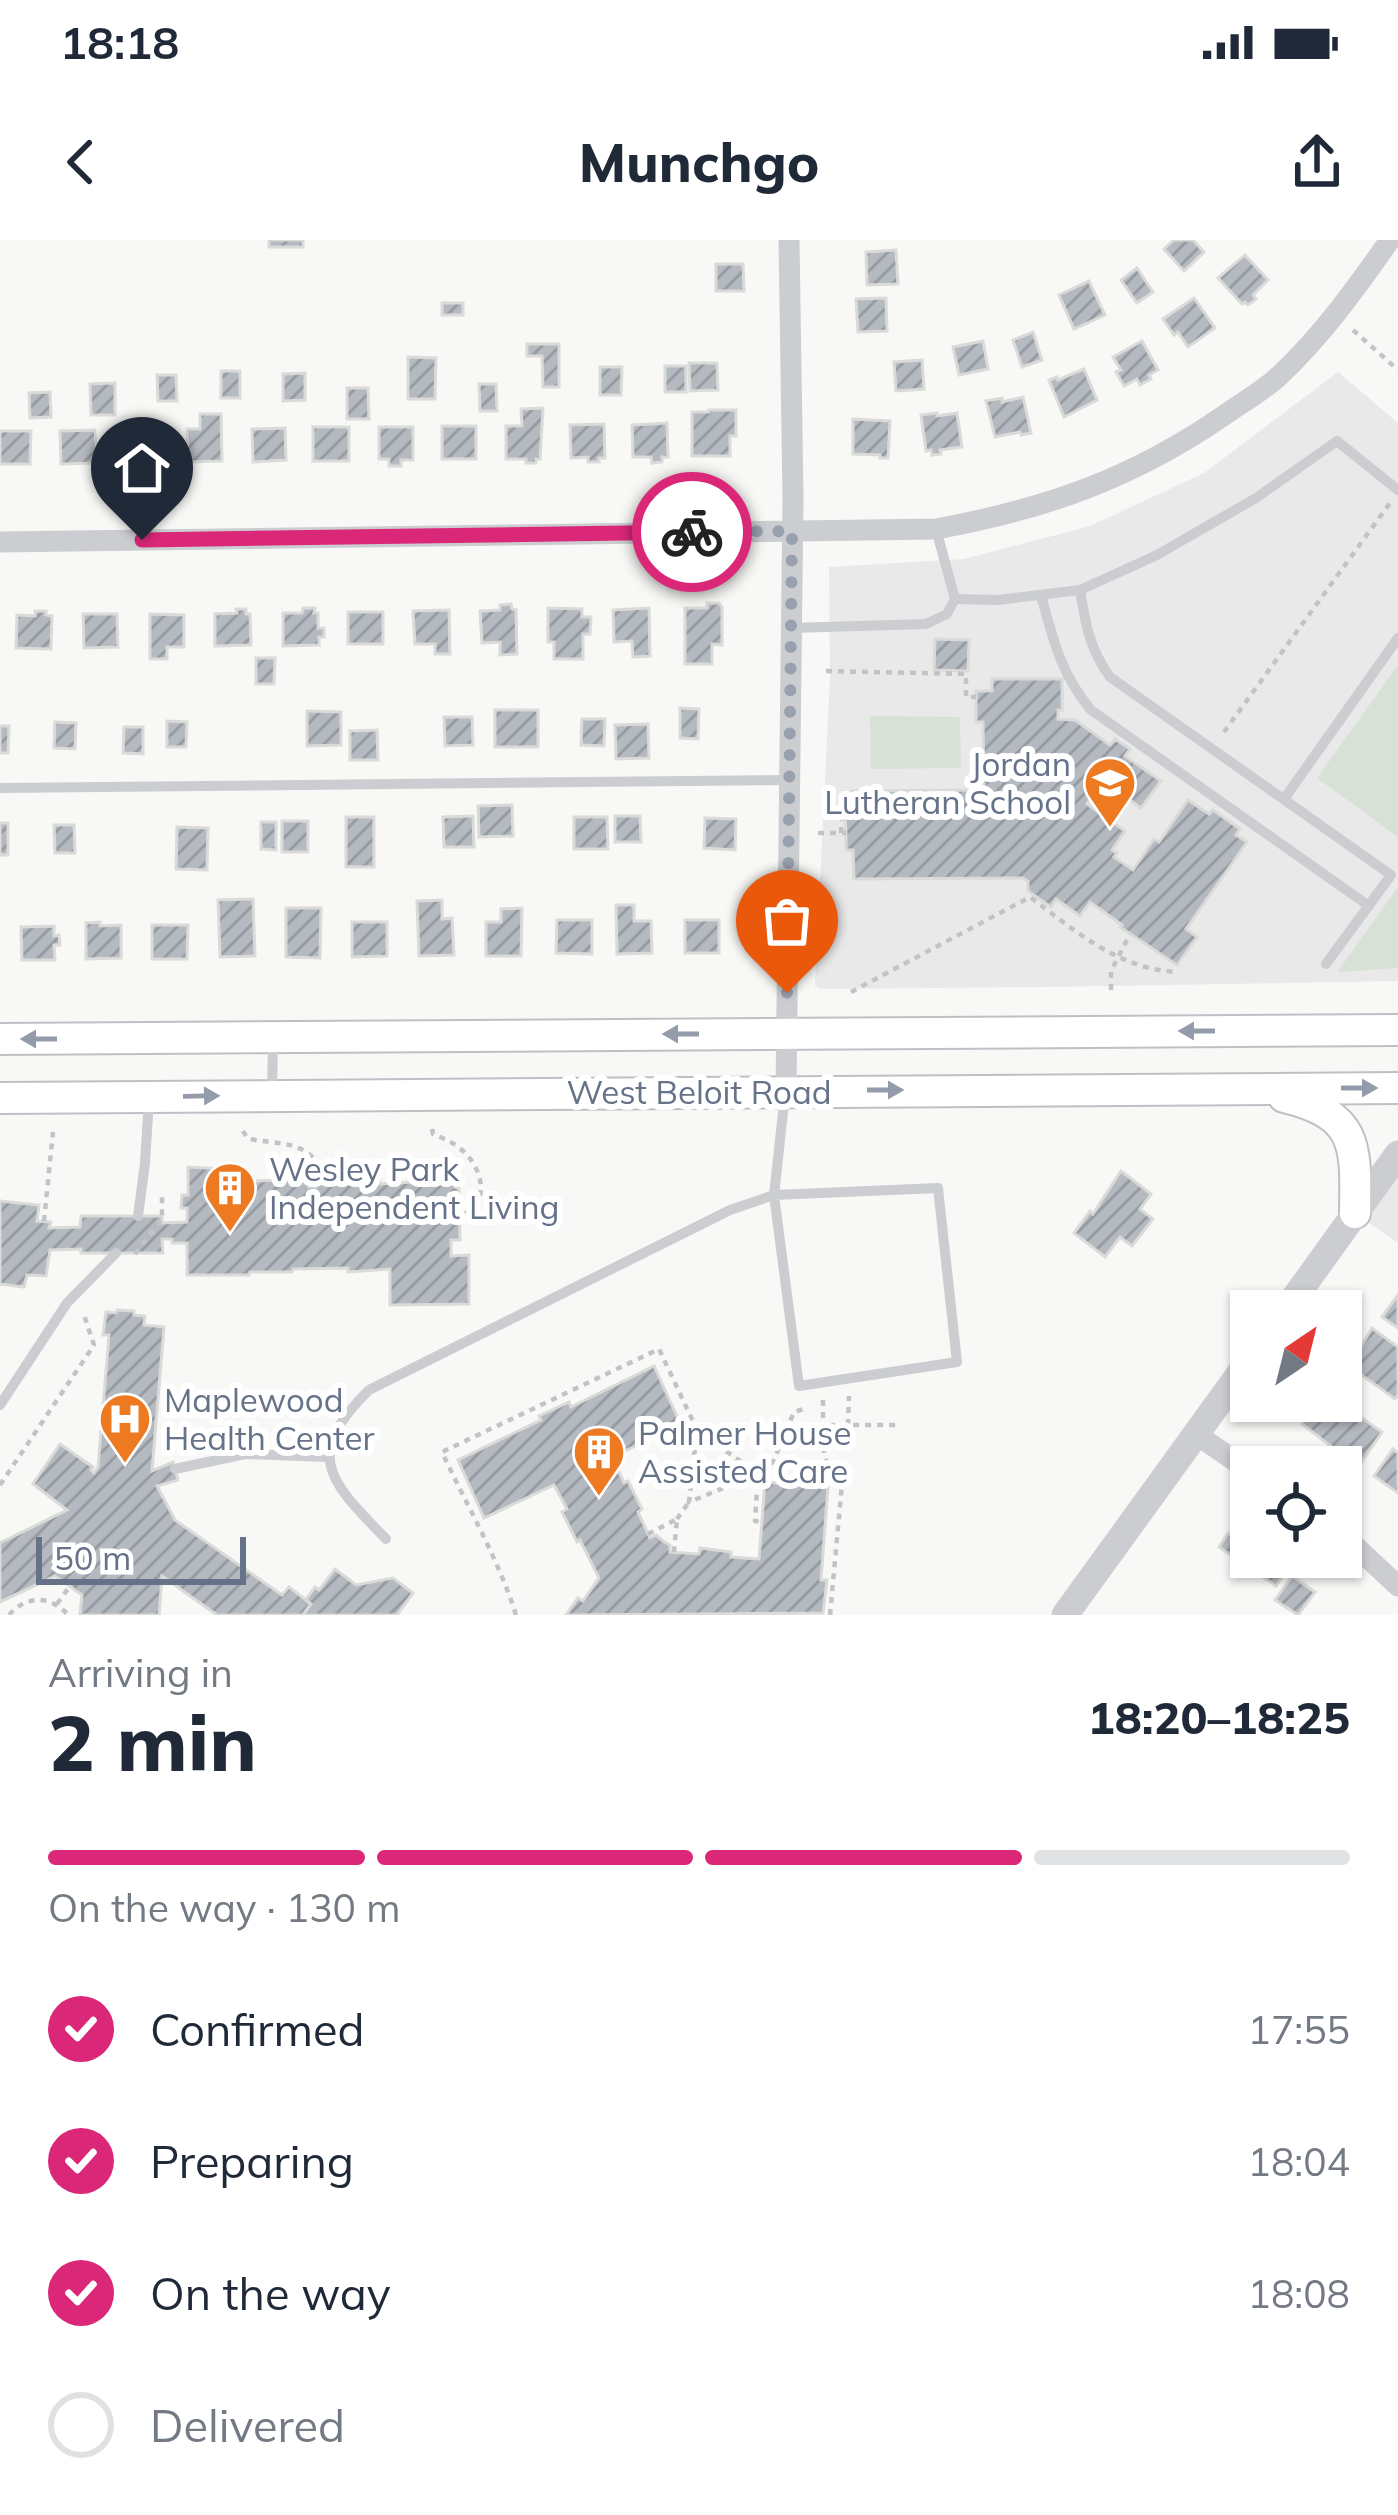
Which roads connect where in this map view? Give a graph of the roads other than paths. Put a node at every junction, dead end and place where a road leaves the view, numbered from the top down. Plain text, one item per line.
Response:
1 (789, 240) edge
2 (1390, 240) edge
3 (1398, 491) edge
4 (936, 529) junction
5 (792, 531) junction
6 (0, 542) edge
7 (1080, 590) junction
8 (1041, 595) junction
9 (955, 598) junction
10 (790, 628) junction
11 (1398, 638) edge
12 (789, 780) junction
13 (0, 788) edge
14 (1284, 799) junction
15 (1369, 906) junction
16 (1326, 964) dead end
17 (1398, 1030) edge
18 (787, 1033) junction
19 (274, 1037) junction
20 (0, 1040) edge
21 (1249, 1088) junction
22 (1398, 1088) edge
23 (786, 1091) junction
24 (272, 1095) junction
25 (149, 1097) junction
26 (0, 1098) edge
27 (1398, 1154) edge
28 (775, 1195) junction
29 (1355, 1213) junction
30 (138, 1216) dead end
31 (116, 1253) dead end
32 (1300, 1290) edge
33 (1230, 1387) edge
34 (0, 1405) edge
35 (1196, 1434) junction
36 (328, 1457) junction
37 (1230, 1457) edge
38 (175, 1469) dead end
39 (386, 1540) dead end
40 (1362, 1553) edge
41 (1398, 1586) edge
42 (1065, 1615) edge

1 - 5 street
2 - 4 street
3 - 7 lane
4 - 5 street
4 - 9 lane
5 - 6 street
5 - 10 street
7 - 8 lane
7 - 14 lane
8 - 9 lane
8 - 15 lane
9 - 10 lane
10 - 12 street
11 - 14 lane
12 - 13 lane
12 - 18 street
14 - 15 lane
15 - 16 lane
17 -> 18 main road, West Beloit Road
18 -> 19 main road, West Beloit Road
18 - 23 street
19 -> 20 main road, West Beloit Road
19 - 24 lane
21 -> 22 main road, West Beloit Road
23 -> 21 main road, West Beloit Road
21 - 29 main road
23 - 24 main road, West Beloit Road
23 - 28 lane
25 -> 24 main road, West Beloit Road
25 - 26 main road, West Beloit Road
25 - 30 lane
27 - 29 street
28 - 28 lane
28 - 36 lane
29 - 32 street
31 - 34 lane
33 - 35 street
35 - 37 street
35 - 42 street
36 - 38 lane
36 - 39 lane
40 - 41 street

